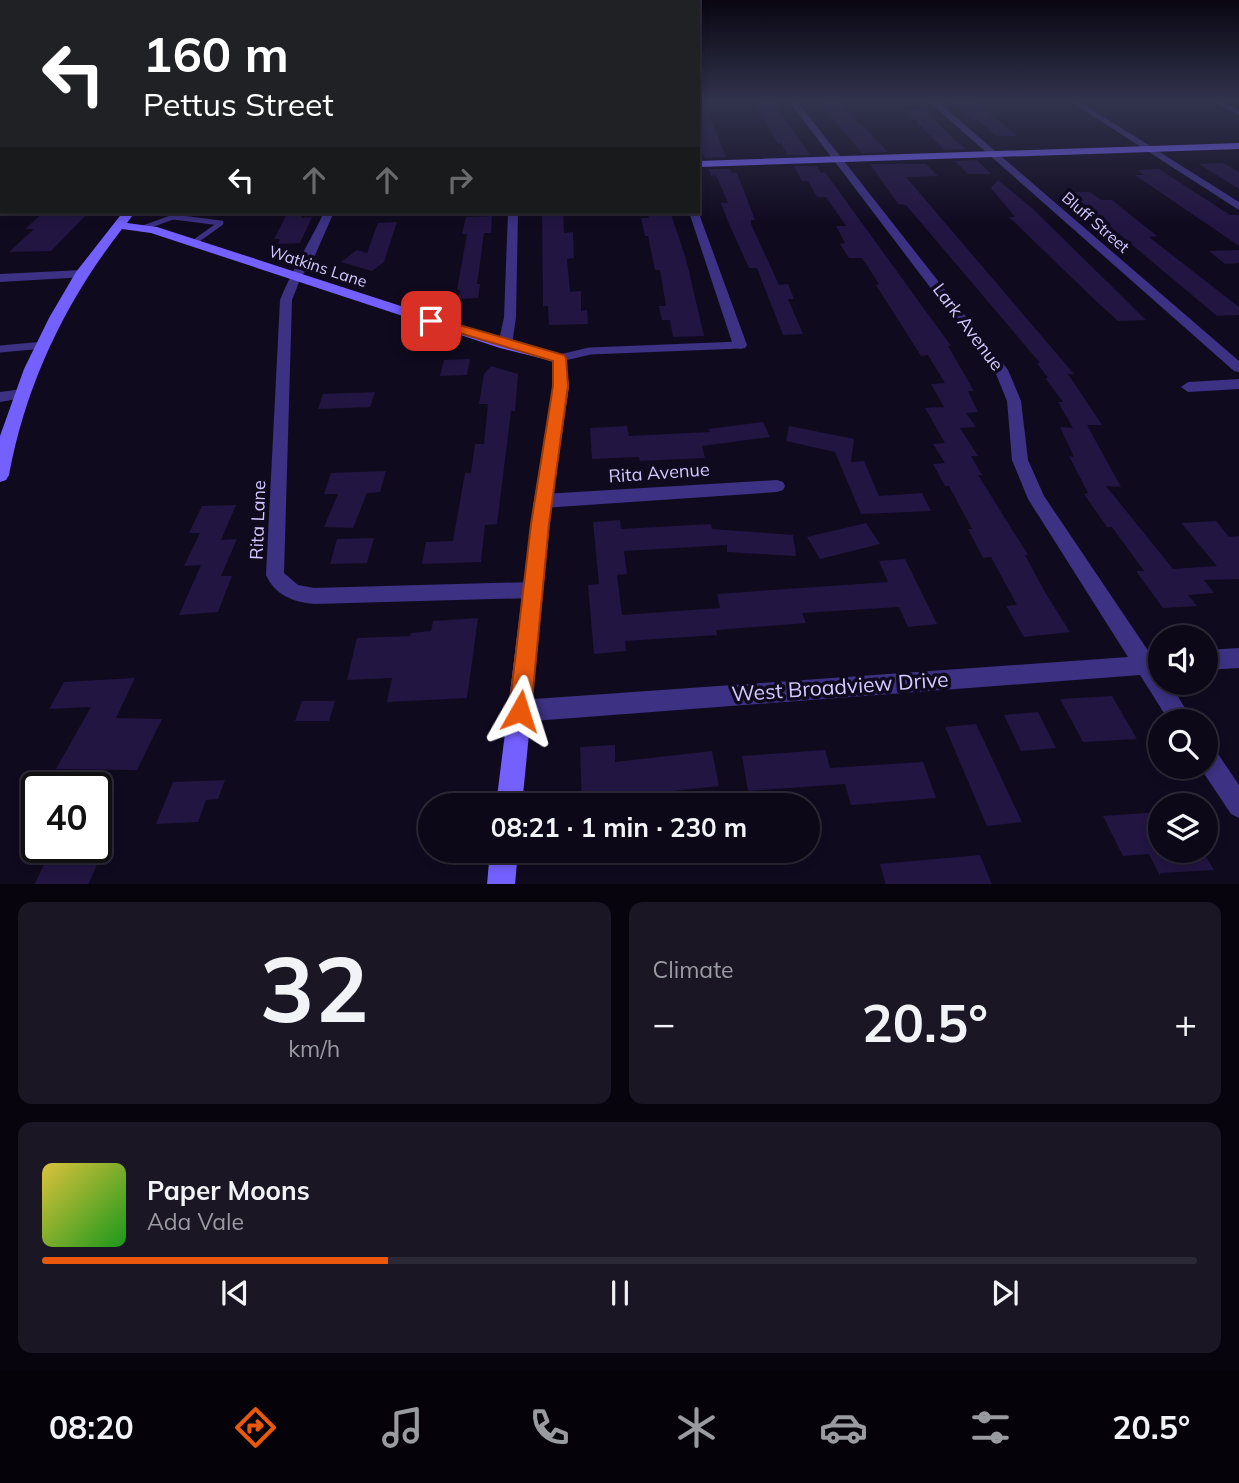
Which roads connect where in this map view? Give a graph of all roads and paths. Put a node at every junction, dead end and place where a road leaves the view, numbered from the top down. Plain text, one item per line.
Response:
1 (824, 141) edge
2 (979, 141) edge
3 (1136, 141) edge
4 (1239, 146) edge
5 (1149, 150) junction
6 (994, 154) junction
7 (838, 159) junction
8 (700, 164) edge
9 (1239, 207) edge
10 (127, 214) edge
11 (328, 214) edge
12 (513, 214) edge
13 (695, 214) edge
14 (119, 225) junction
15 (143, 228) junction
16 (193, 243) junction
17 (82, 274) junction
18 (295, 277) junction
19 (0, 278) edge
20 (44, 345) junction
21 (505, 345) junction
22 (740, 345) joint
23 (0, 349) edge
24 (559, 358) junction
25 (1239, 368) edge
26 (1239, 384) edge
27 (1188, 387) dead end
28 (23, 394) junction
29 (0, 397) edge
30 (0, 475) edge
31 (777, 486) dead end
32 (543, 501) junction
33 (532, 590) junction
34 (1148, 657) edge
35 (1239, 658) edge
36 (1218, 659) edge
37 (1148, 664) edge
38 (520, 711) junction
39 (1218, 774) edge
40 (510, 793) edge
41 (1239, 806) edge
42 (502, 863) edge
43 (500, 884) edge

1 - 7 street, Lark Avenue
2 - 6 street, Bluff Street
3 - 5 street
4 - 5 street
5 - 6 street
5 - 9 street
6 - 7 street
6 - 25 street, Bluff Street
7 - 8 street
7 - 34 street, Lark Avenue
10 - 14 street
11 - 18 street, Rita Lane
12 - 21 street
13 - 22 street
14 - 15 street, Watkins Lane
14 - 17 street
15 - 16 street, Watkins Lane
15 - 16 lane
16 - 18 street, Watkins Lane
17 - 19 street
17 - 20 street
18 - 21 street, Watkins Lane
18 - 33 street, Rita Lane
20 - 23 lane
20 - 28 street
21 - 24 street, Watkins Lane
22 - 24 lane
24 - 32 street
26 - 27 street
28 - 29 street
28 - 30 street
31 - 32 street, Rita Avenue
32 - 33 street
33 - 38 street
35 - 36 street
37 - 38 street, West Broadview Drive
38 - 40 street
39 - 41 street
42 - 43 street

